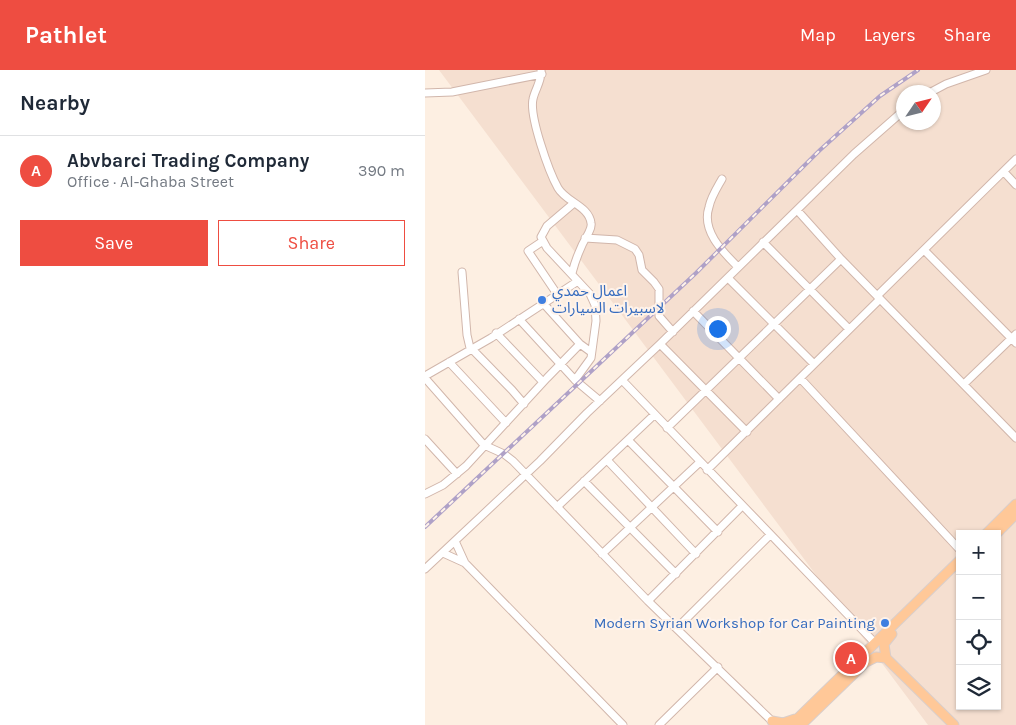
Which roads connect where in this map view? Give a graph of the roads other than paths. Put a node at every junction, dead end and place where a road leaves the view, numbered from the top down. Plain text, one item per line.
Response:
1 (986, 70) edge
2 (542, 72) edge
3 (941, 86) edge
4 (425, 93) edge
5 (896, 117) edge
6 (1016, 159) edge
7 (1003, 172) junction
8 (722, 179) dead end
9 (1016, 184) edge
10 (574, 203) junction
11 (797, 210) junction
12 (585, 238) junction
13 (543, 241) junction
14 (763, 242) junction
15 (923, 250) junction
16 (841, 259) junction
17 (738, 268) junction
18 (462, 272) dead end
19 (572, 273) junction
20 (727, 278) junction
21 (578, 281) junction
22 (810, 289) junction
23 (557, 294) junction
24 (879, 298) junction
25 (543, 303) junction
26 (693, 311) junction
27 (519, 319) junction
28 (773, 323) junction
29 (849, 329) junction
30 (673, 332) junction
31 (497, 333) junction
32 (1015, 339) edge
33 (580, 344) junction
34 (660, 344) junction
35 (471, 348) junction
36 (591, 352) junction
37 (738, 358) junction
38 (449, 362) junction
39 (560, 364) junction
40 (814, 364) junction
41 (425, 377) edge
42 (800, 378) junction
43 (575, 380) junction
44 (622, 380) junction
45 (543, 382) junction
46 (964, 384) junction
47 (706, 390) junction
48 (779, 399) junction
49 (600, 401) junction
50 (524, 404) junction
51 (654, 415) junction
52 (505, 423) junction
53 (667, 428) junction
54 (747, 432) junction
55 (1016, 438) edge
56 (425, 439) edge
57 (628, 440) junction
58 (484, 445) junction
59 (607, 460) junction
60 (700, 462) junction
61 (707, 470) junction
62 (457, 474) junction
63 (526, 475) junction
64 (584, 482) junction
65 (674, 486) junction
66 (425, 494) edge
67 (1016, 504) edge
68 (742, 506) junction
69 (557, 507) junction
70 (651, 507) junction
71 (1016, 514) edge
72 (629, 528) junction
73 (990, 530) edge
74 (1000, 530) edge
75 (717, 532) junction
76 (770, 535) junction
77 (455, 541) junction
78 (956, 546) edge
79 (443, 553) junction
80 (602, 554) junction
81 (696, 554) junction
82 (465, 563) junction
83 (956, 564) edge
84 (425, 569) edge
85 (956, 573) edge
86 (676, 574) junction
87 (648, 601) junction
88 (677, 628) junction
89 (875, 643) junction
90 (886, 658) junction
91 (717, 667) junction
92 (836, 686) junction
93 (774, 723) edge
94 (797, 723) edge
95 (623, 725) edge
96 (659, 725) edge
97 (954, 725) edge

1 - 3 street
2 - 4 street
2 - 10 street
5 - 11 street
6 - 7 street
7 - 9 street
7 - 15 street
8 - 17 street
10 - 12 street
10 - 13 street
11 - 14 street
11 - 16 street
12 - 19 street
12 - 30 street
13 - 19 street
13 - 23 street
14 - 17 street
14 - 22 street
15 - 24 street
15 - 32 street
16 - 22 street
16 - 24 street
17 - 20 street
18 - 35 street
19 - 21 street
20 - 26 street
20 - 28 street
21 - 23 street
21 - 36 street
22 - 28 street
22 - 29 street
23 - 25 street
24 - 29 street
24 - 46 street
25 - 27 street
25 - 33 street
26 - 30 street
26 - 37 street
27 - 31 street
27 - 39 street
28 - 37 street
28 - 40 street
29 - 40 street
30 - 34 street
31 - 35 street
31 - 45 street
32 - 46 street
33 - 36 street
33 - 39 street
34 - 44 street
34 - 47 street
35 - 38 street
35 - 50 street
36 - 43 street
37 - 47 street
37 - 48 street
38 - 41 street
38 - 52 street
39 - 43 street
39 - 45 street
40 - 42 street
41 - 58 street
42 - 48 street
42 - 78 street
43 - 49 street
44 - 49 street
44 - 51 street
45 - 50 street
46 - 55 street
47 - 53 street
47 - 54 street
48 - 54 street
49 - 63 street
50 - 52 street
51 - 53 street
51 - 57 street
52 - 58 street
53 - 60 street
54 - 61 street
56 - 62 street
57 - 59 street
57 - 65 street
58 - 62 street
58 - 63 street
59 - 64 street
59 - 70 street
60 - 61 street
60 - 65 street
61 - 68 street
62 - 66 street
63 - 69 street
63 - 77 street
64 - 69 street
64 - 72 street
65 - 70 street
65 - 75 street
67 - 73 main road
68 - 75 street
68 - 76 street
69 - 80 street
70 - 72 street
70 - 81 street
71 - 74 main road
72 - 80 street
72 - 86 street
75 - 81 street
76 - 88 street
76 - 89 street
77 - 79 street
77 - 82 street
79 - 82 street
79 - 84 street
80 - 87 street
81 - 86 street
82 - 95 street
83 - 89 main road
85 - 90 main road
86 - 87 street
87 - 88 street
88 - 91 street
89 - 92 main road
90 - 92 main road
90 - 97 main road
91 - 93 street
91 - 96 street
92 - 94 main road
93 - 94 main road

